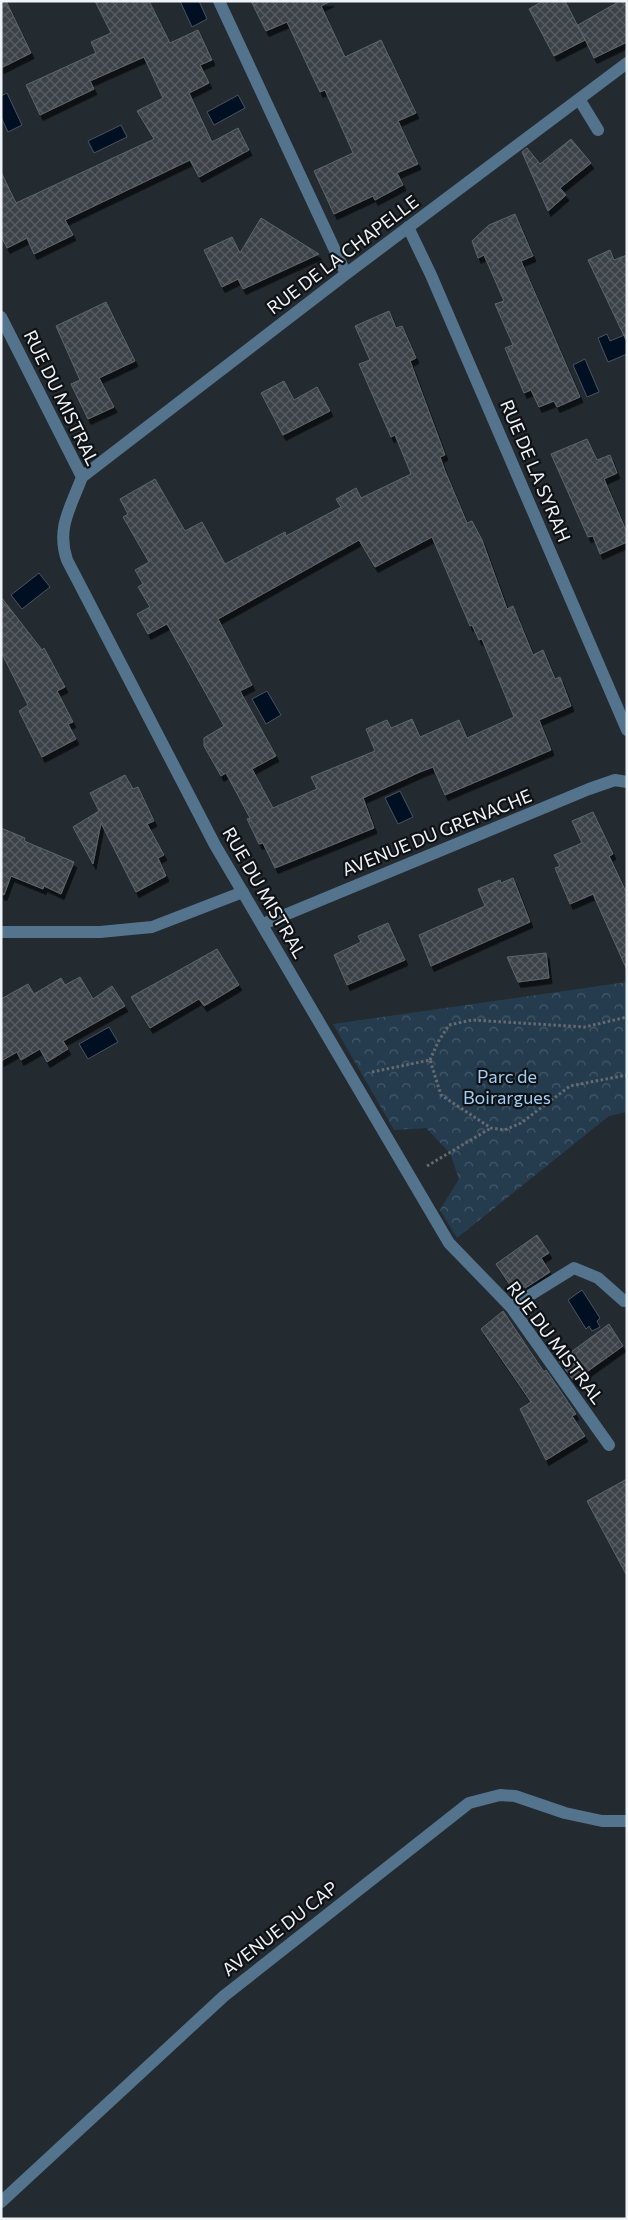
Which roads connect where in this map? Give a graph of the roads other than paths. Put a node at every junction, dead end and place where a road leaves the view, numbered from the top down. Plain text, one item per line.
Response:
1 (218, 1) edge
2 (627, 63) edge
3 (579, 99) junction
4 (598, 130) dead end
5 (408, 228) junction
6 (346, 274) junction
7 (1, 317) edge
8 (82, 477) junction
9 (627, 730) edge
10 (627, 782) edge
11 (243, 892) junction
12 (262, 924) junction
13 (1, 932) edge
14 (627, 1300) edge
15 (511, 1307) junction
16 (609, 1445) dead end
17 (627, 1821) edge
18 (1, 2202) edge

1 - 6 street
2 - 3 street, RUE DE LA CHAPELLE
3 - 4 street
3 - 5 street, RUE DE LA CHAPELLE
5 - 6 street, RUE DE LA CHAPELLE
5 - 9 street, RUE DE LA SYRAH
6 - 8 street, RUE DE LA CHAPELLE
7 - 8 street, RUE DU MISTRAL
8 - 11 street, RUE DU MISTRAL
10 - 12 street, AVENUE DU GRENACHE
11 - 12 street, RUE DU MISTRAL
11 - 13 street
12 - 15 street, RUE DU MISTRAL
14 - 15 street
15 - 16 street, RUE DU MISTRAL
17 - 18 street, AVENUE DU CAP

